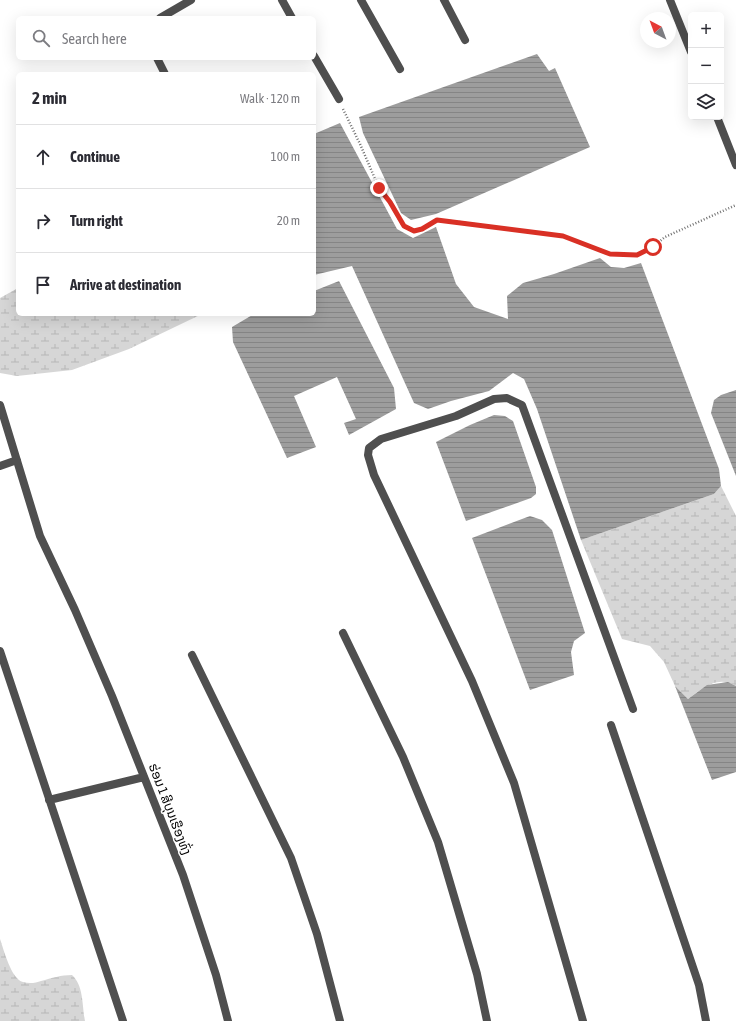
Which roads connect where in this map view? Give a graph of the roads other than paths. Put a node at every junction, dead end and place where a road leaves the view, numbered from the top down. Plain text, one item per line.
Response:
1 (191, 0) edge
2 (282, 0) edge
3 (361, 0) edge
4 (444, 0) edge
5 (670, 0) edge
6 (163, 16) edge
7 (291, 16) edge
8 (465, 40) dead end
9 (689, 48) edge
10 (158, 60) edge
11 (316, 60) edge
12 (400, 69) dead end
13 (164, 72) edge
14 (338, 99) road end
15 (718, 120) edge
16 (736, 165) edge
17 (0, 405) edge
18 (17, 460) junction
19 (0, 466) edge
20 (343, 633) dead end
21 (0, 651) edge
22 (192, 654) dead end
23 (633, 709) dead end
24 (611, 725) dead end
25 (144, 777) junction
26 (49, 800) junction
27 (123, 1021) edge
28 (228, 1021) edge
29 (340, 1021) edge
30 (487, 1021) edge
31 (583, 1021) edge
32 (706, 1021) edge

1 - 6 street
2 - 7 street
3 - 12 street
4 - 8 street
5 - 9 street
10 - 13 street
11 - 14 street
15 - 16 street
17 - 18 street, ຮ່ອມ 1 ສີບຸນເຮືອງທົ່ງ
18 - 19 street
18 - 25 street, ຮ່ອມ 1 ສີບຸນເຮືອງທົ່ງ
20 - 30 street
21 - 26 street
22 - 29 street
23 - 31 street
24 - 32 street
25 - 26 street
25 - 28 street, ຮ່ອມ 1 ສີບຸນເຮືອງທົ່ງ
26 - 27 street

